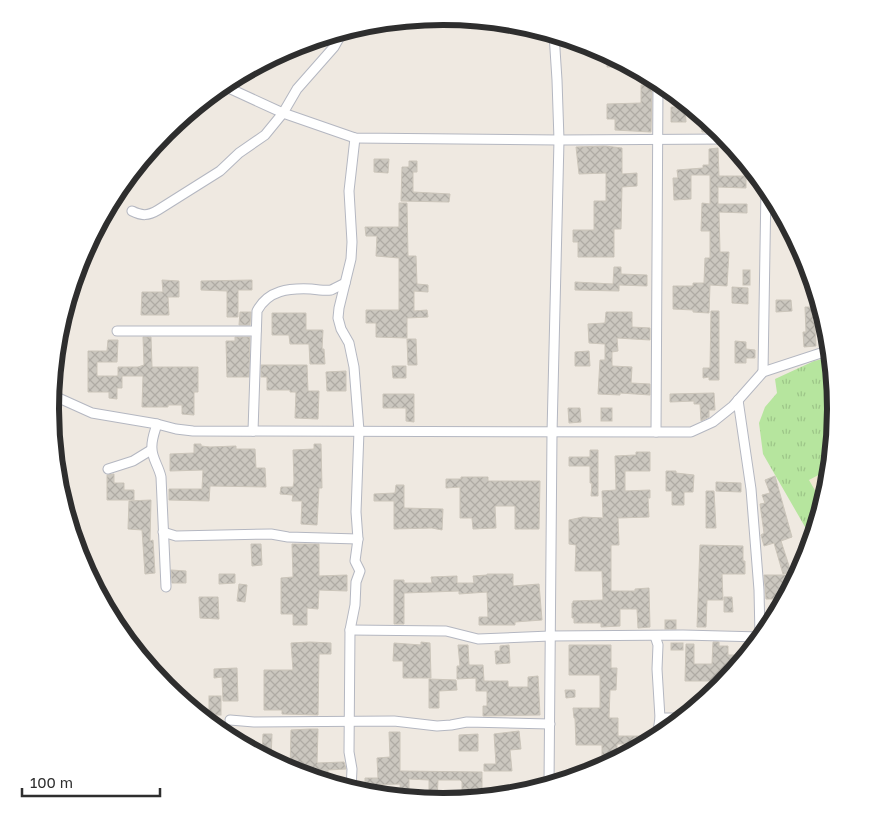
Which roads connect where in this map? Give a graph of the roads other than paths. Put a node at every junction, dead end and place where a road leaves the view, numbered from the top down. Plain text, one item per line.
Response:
1 (338, 40) edge
2 (555, 42) edge
3 (231, 89) edge
4 (658, 91) edge
5 (283, 113) junction
6 (355, 138) junction
7 (659, 139) junction
8 (717, 139) edge
9 (559, 140) junction
10 (766, 202) edge
11 (132, 211) dead end
12 (345, 283) junction
13 (117, 331) dead end
14 (256, 331) junction
15 (823, 352) edge
16 (763, 372) junction
17 (59, 398) edge
18 (738, 400) junction
19 (157, 424) junction
20 (253, 431) junction
21 (358, 431) junction
22 (552, 432) junction
23 (656, 432) junction
24 (152, 450) junction
25 (108, 469) dead end
26 (163, 532) junction
27 (358, 539) junction
28 (166, 587) dead end
29 (760, 624) edge
30 (350, 630) junction
31 (550, 636) junction
32 (655, 636) junction
33 (752, 637) edge
34 (660, 718) junction
35 (671, 718) edge
36 (230, 720) dead end
37 (350, 722) junction
38 (550, 724) junction
39 (659, 726) edge
40 (549, 778) edge
41 (351, 782) edge

1 - 5 street
2 - 9 street
3 - 5 street
4 - 7 street
5 - 6 street
5 - 11 street
6 - 9 street
6 - 12 street
7 - 8 street
7 - 9 street
7 - 23 street
9 - 22 street
10 - 16 street
12 - 14 street
12 - 21 street
13 - 14 street
14 - 20 street
15 - 16 street
16 - 18 street
17 - 19 street
18 - 23 street
18 - 29 street
19 - 20 street
19 - 24 street
20 - 21 street
21 - 22 street
21 - 27 street
22 - 23 street
22 - 31 street
24 - 25 street
24 - 26 street
26 - 27 street
26 - 28 street
27 - 30 street
30 - 31 street
30 - 37 street
31 - 32 street
31 - 38 street
32 - 33 street
32 - 34 street
34 - 35 street
34 - 39 street
36 - 37 street
37 - 38 street
37 - 41 street
38 - 40 street

